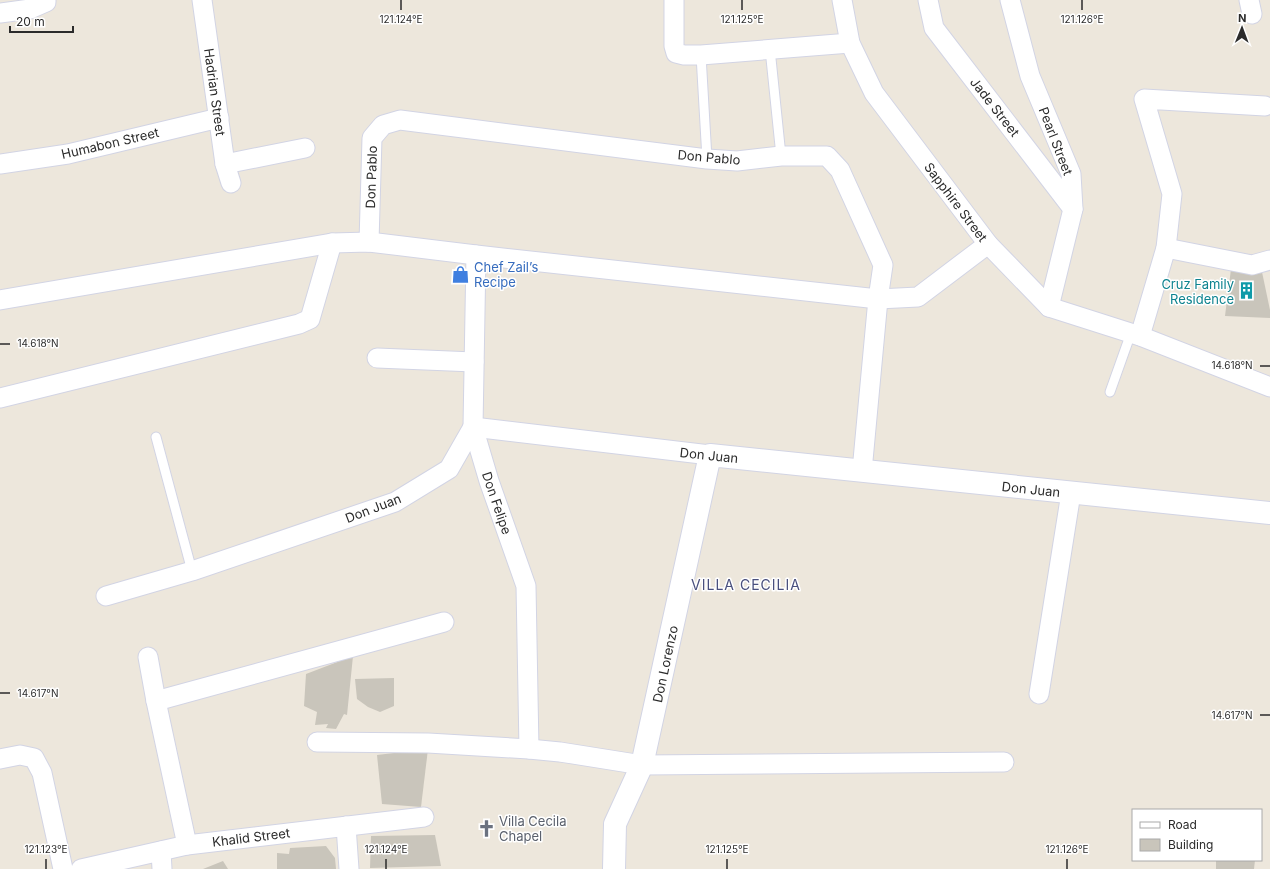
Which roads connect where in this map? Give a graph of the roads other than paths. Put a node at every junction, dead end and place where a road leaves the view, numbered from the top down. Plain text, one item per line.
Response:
1 (46, 0) edge
2 (202, 0) edge
3 (674, 0) edge
4 (842, 0) edge
5 (928, 0) edge
6 (1010, 0) edge
7 (0, 13) edge
8 (850, 43) junction
9 (770, 49) junction
10 (701, 55) junction
11 (1265, 106) dead end
12 (218, 118) junction
13 (305, 148) dead end
14 (781, 156) junction
15 (707, 159) junction
16 (0, 164) edge
17 (225, 164) junction
18 (231, 183) dead end
19 (1073, 209) junction
20 (369, 242) junction
21 (332, 243) junction
22 (988, 244) junction
23 (1166, 248) junction
24 (476, 255) junction
25 (1270, 260) edge
26 (0, 300) edge
27 (878, 300) junction
28 (1049, 307) junction
29 (1136, 335) junction
30 (377, 358) dead end
31 (474, 362) junction
32 (1270, 386) edge
33 (1110, 392) dead end
34 (0, 398) edge
35 (473, 427) junction
36 (156, 437) dead end
37 (710, 455) junction
38 (862, 471) junction
39 (1071, 493) junction
40 (1270, 513) edge
41 (192, 571) junction
42 (106, 596) dead end
43 (444, 622) dead end
44 (148, 657) dead end
45 (1039, 694) dead end
46 (156, 701) junction
47 (317, 742) dead end
48 (529, 749) junction
49 (0, 759) edge
50 (1004, 762) dead end
51 (642, 765) junction
52 (424, 817) dead end
53 (346, 826) junction
54 (188, 845) junction
55 (162, 860) edge
56 (63, 869) edge
57 (81, 869) edge
58 (349, 869) edge
59 (614, 869) edge

1 - 7 street
2 - 12 street, Hadrian Street
3 - 10 street
4 - 8 street, Sapphire Street
5 - 19 street, Jade Street
6 - 19 street, Pearl Street
8 - 9 street
8 - 22 street, Sapphire Street
9 - 10 street
9 - 14 lane
10 - 15 lane
11 - 23 street
12 - 16 street, Humabon Street
12 - 17 street, Hadrian Street
13 - 17 street
14 - 15 street, Don Pablo
14 - 27 street, Don Pablo
15 - 20 street, Don Pablo
17 - 18 street, Hadrian Street
19 - 28 street, Pearl Street
20 - 21 street
20 - 24 street
21 - 26 street
21 - 34 street
22 - 27 street
22 - 28 street, Sapphire Street
23 - 25 street
23 - 29 street
24 - 27 street
24 - 31 street, Don Felipe
27 - 38 street, Don Pablo
28 - 29 street, Sapphire Street
29 - 32 street, Sapphire Street
29 - 33 lane
30 - 31 street
31 - 35 street, Don Felipe
35 - 37 street, Don Juan
35 - 41 street, Don Juan
35 - 48 street, Don Felipe
36 - 41 lane
37 - 38 street, Don Juan
37 - 51 street, Don Lorenzo
38 - 39 street, Don Juan
39 - 40 street, Don Juan
39 - 45 street
41 - 42 street, Don Juan
43 - 46 street
44 - 46 street
46 - 54 street
47 - 48 street
48 - 51 street
49 - 56 street
50 - 51 street
51 - 59 street, Don Lorenzo
52 - 53 street, Khalid Street
53 - 54 street, Khalid Street
53 - 58 street
54 - 55 street, Khalid Street
55 - 57 street, Khalid Street

